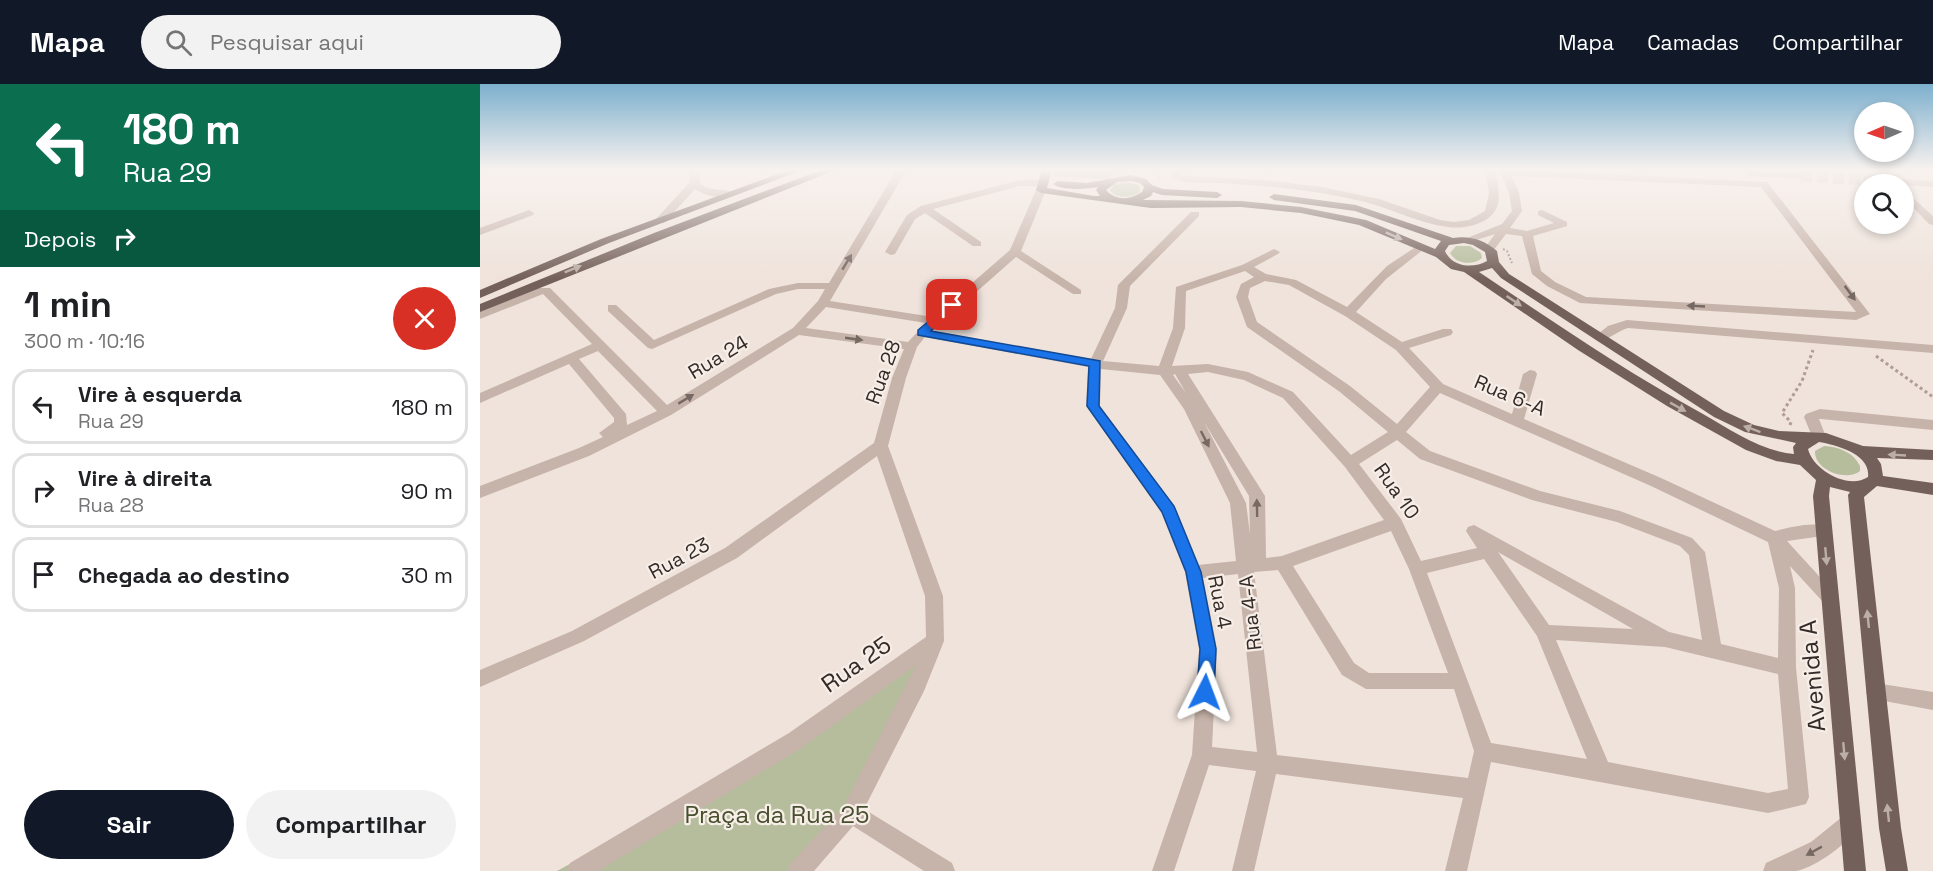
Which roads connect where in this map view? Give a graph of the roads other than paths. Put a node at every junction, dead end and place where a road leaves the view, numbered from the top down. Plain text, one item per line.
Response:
1 (674, 206) edge
2 (700, 206) edge
3 (734, 206) edge
4 (880, 206) edge
5 (934, 206) edge
6 (1034, 206) edge
7 (1258, 206) edge
8 (1336, 206) edge
9 (1388, 206) edge
10 (1493, 206) edge
11 (1516, 206) edge
12 (1781, 206) edge
13 (1917, 206) edge
14 (925, 208) junction
15 (530, 213) dead end
16 (1542, 213) dead end
17 (1195, 214) dead end
18 (660, 221) junction
19 (1933, 222) edge
20 (1501, 229) junction
21 (481, 230) edge
22 (1527, 234) junction
23 (1467, 240) junction
24 (1451, 241) junction
25 (977, 244) dead end
26 (1420, 247) junction
27 (891, 252) dead end
28 (1015, 252) junction
29 (1274, 252) dead end
30 (1440, 255) junction
31 (1491, 255) junction
32 (1246, 267) junction
33 (1466, 268) junction
34 (1263, 277) junction
35 (832, 286) junction
36 (1077, 292) dead end
37 (480, 294) edge
38 (823, 303) junction
39 (480, 308) edge
40 (612, 308) dead end
41 (1349, 312) junction
42 (480, 315) edge
43 (934, 321) junction
44 (797, 331) junction
45 (1447, 332) dead end
46 (922, 333) junction
47 (1599, 338) junction
48 (600, 345) junction
49 (911, 346) junction
50 (1400, 347) junction
51 (1933, 349) edge
52 (571, 358) junction
53 (1095, 364) junction
54 (1172, 371) junction
55 (1530, 374) dead end
56 (1438, 387) junction
57 (480, 398) edge
58 (666, 412) junction
59 (1517, 420) junction
60 (1933, 425) edge
61 (1397, 433) junction
62 (1814, 438) junction
63 (881, 446) junction
64 (1860, 451) junction
65 (1933, 455) edge
66 (1803, 460) junction
67 (1350, 463) junction
68 (1824, 477) junction
69 (480, 482) edge
70 (1870, 482) junction
71 (1933, 489) edge
72 (480, 492) edge
73 (1395, 523) junction
74 (1824, 531) junction
75 (1774, 538) junction
76 (1489, 551) junction
77 (1282, 563) junction
78 (1251, 567) junction
79 (1417, 569) junction
80 (1193, 572) junction
81 (1830, 598) junction
82 (1544, 632) junction
83 (1665, 639) junction
84 (935, 641) junction
85 (1713, 651) junction
86 (1787, 668) junction
87 (480, 679) edge
88 (1460, 681) junction
89 (1875, 692) junction
90 (1933, 701) edge
91 (1484, 751) junction
92 (1202, 755) junction
93 (1268, 763) junction
94 (1602, 771) junction
95 (1474, 789) junction
96 (851, 813) junction
97 (1850, 824) junction
98 (578, 871) edge
99 (799, 871) edge
100 (944, 871) edge
101 (1163, 871) edge
102 (1243, 871) edge
103 (1456, 871) edge
104 (1774, 871) edge
105 (1855, 871) edge
106 (1897, 871) edge

1 - 18 street
2 - 18 main road
39 -> 3 main road
35 -> 4 street, Rua 24
5 - 14 street
6 - 28 street, Rua 28
7 -> 26 main road
8 - 24 main road
9 - 10 street
11 - 20 street
12 -> 22 street
13 - 19 street
14 - 25 street
14 - 27 street
15 - 21 street
16 - 22 street
17 - 53 street
18 - 37 main road
20 - 22 street
20 - 23 street
20 - 31 street
23 - 24 main road
23 - 31 main road
24 - 30 main road
26 - 30 main road
26 - 41 street
28 - 36 street
28 - 43 street, Rua 28
29 - 32 street
30 - 33 main road
31 - 33 main road
31 - 47 main road
32 - 34 street, Rua 6-A
32 - 54 street
33 -> 66 main road
34 - 41 street, Rua 6-A
34 - 61 street
35 - 38 street, Rua 24
35 - 40 street
38 - 43 street
38 - 44 street, Rua 24
41 - 50 street, Rua 6-A
42 - 48 street
43 - 46 street, Rua 28
44 -> 49 street
58 -> 44 street, Rua 24
45 - 50 street
46 - 49 street, Rua 28
46 - 53 street, Rua 10
47 - 51 street
62 -> 47 main road
48 - 52 street
48 - 58 street
49 - 63 street, Rua 28
50 - 56 street, Rua 6-A
52 - 57 street
52 - 69 street
53 - 54 street, Rua 10
53 - 80 street, Rua 4
54 - 67 street, Rua 10
54 - 78 street, Rua 4-A
55 - 59 street
56 - 59 street, Rua 6-A
56 - 61 street
58 - 72 street, Rua 24
59 - 75 street, Rua 6-A
60 - 62 street
61 - 67 street
61 - 85 street
62 - 64 main road
62 - 66 main road
63 - 84 street
63 - 87 street, Rua 23
65 -> 64 main road
64 - 70 main road
66 - 68 main road
67 - 73 street, Rua 10
68 - 70 main road
68 - 74 main road, Avenida A
70 - 71 main road
89 -> 70 main road
73 - 77 street
73 - 79 street, Rua 10
74 - 75 street
74 -> 81 main road, Avenida A
75 - 81 street
75 - 86 street
76 - 79 street
76 - 82 street
76 - 83 street
77 - 78 street
77 - 88 street
78 - 80 street
78 - 93 street, Rua 4-A
79 - 88 street, Rua 10
80 - 92 street, Rua 4
81 -> 97 main road, Avenida A
82 - 83 street
82 - 94 street
83 - 85 street
84 - 96 street
84 - 98 street, Rua 25
85 - 86 street
86 - 94 street
88 - 91 street, Rua 10
89 - 90 street
106 -> 89 main road
91 - 94 street
91 - 95 street
92 - 93 street
92 - 101 street, Rua 4
93 - 95 street
93 - 102 street, Rua 4-A
95 - 103 street
96 - 99 street
96 - 100 street
97 -> 104 street
97 - 105 main road, Avenida A

